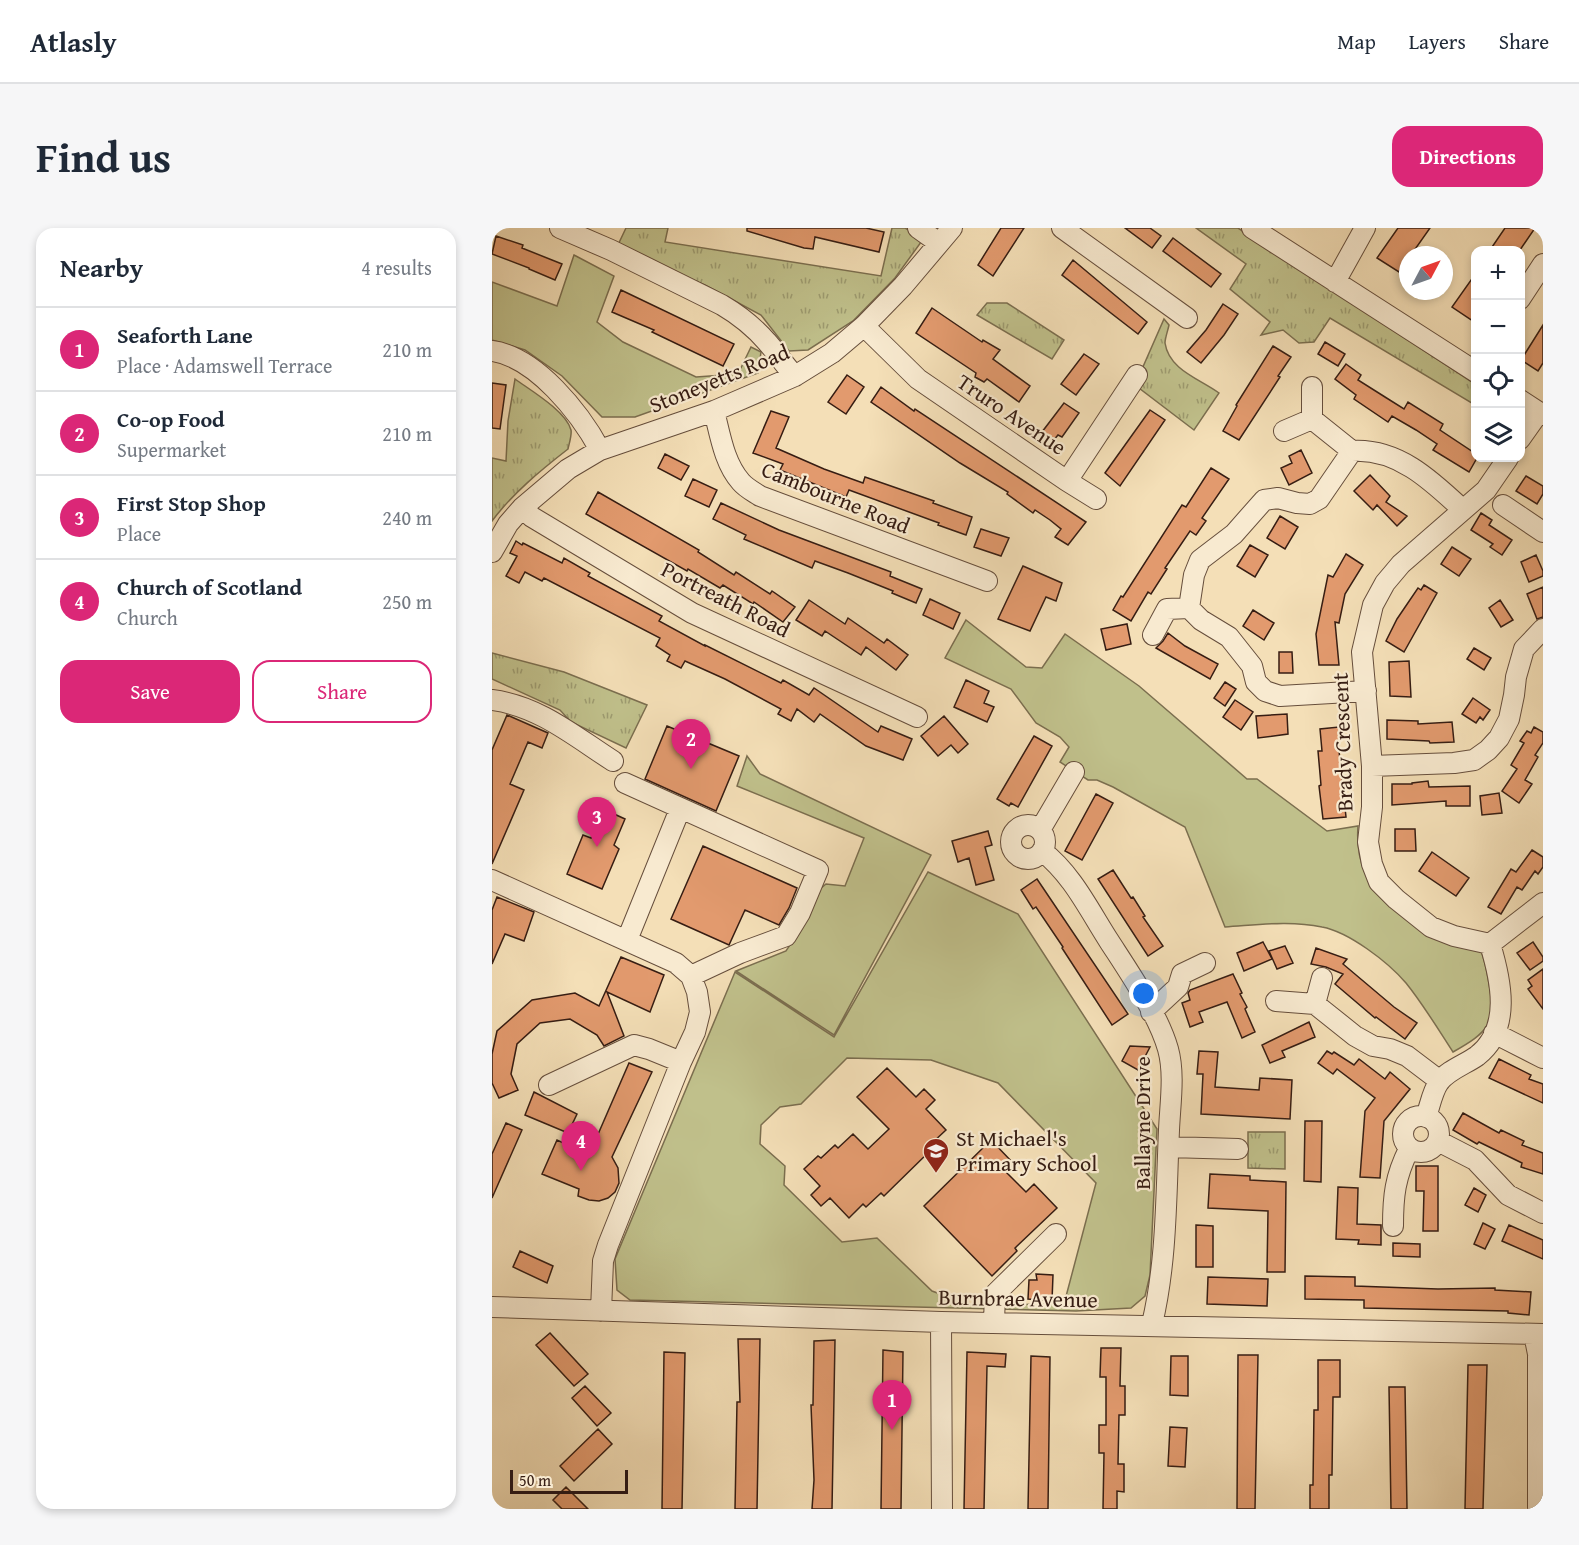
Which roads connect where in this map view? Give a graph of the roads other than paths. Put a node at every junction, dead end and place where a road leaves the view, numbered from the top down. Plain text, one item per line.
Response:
1 (560, 228) edge
2 (918, 228) edge
3 (1062, 228) edge
4 (1252, 228) edge
5 (1365, 228) edge
6 (945, 235) edge
7 (1543, 264) edge
8 (1335, 282) junction
9 (1525, 293) edge
10 (1187, 318) dead end
11 (864, 326) junction
12 (492, 351) edge
13 (1471, 369) edge
14 (1137, 375) dead end
15 (795, 376) junction
16 (1312, 387) dead end
17 (1525, 403) edge
18 (714, 411) junction
19 (1541, 413) edge
20 (1312, 419) junction
21 (1284, 431) dead end
22 (1525, 434) edge
23 (600, 450) junction
24 (1352, 451) junction
25 (1505, 462) edge
26 (1067, 481) junction
27 (1096, 499) dead end
28 (1503, 505) dead end
29 (522, 508) junction
30 (1463, 510) junction
31 (1543, 532) edge
32 (492, 552) edge
33 (987, 581) dead end
34 (1189, 608) junction
35 (1543, 629) edge
36 (1153, 635) dead end
37 (1366, 691) junction
38 (492, 700) edge
39 (917, 717) dead end
40 (613, 761) dead end
41 (1372, 766) junction
42 (1074, 772) dead end
43 (625, 783) dead end
44 (680, 809) junction
45 (1040, 830) junction
46 (1042, 851) junction
47 (492, 880) edge
48 (1543, 903) edge
49 (627, 940) junction
50 (1490, 944) junction
51 (1205, 963) dead end
52 (691, 976) junction
53 (1322, 978) dead end
54 (1276, 1001) dead end
55 (1315, 1004) junction
56 (1151, 1012) junction
57 (1494, 1033) junction
58 (1543, 1058) edge
59 (681, 1062) junction
60 (1440, 1081) junction
61 (549, 1085) dead end
62 (1426, 1117) junction
63 (1438, 1141) junction
64 (1169, 1147) junction
65 (1238, 1149) dead end
66 (1409, 1149) junction
67 (1543, 1213) edge
68 (1393, 1226) dead end
69 (1056, 1234) dead end
70 (492, 1307) edge
71 (601, 1311) junction
72 (941, 1322) junction
73 (994, 1322) junction
74 (1152, 1324) junction
75 (1538, 1334) edge
76 (1541, 1457) edge
77 (942, 1509) edge
78 (1538, 1509) edge

1 - 15 street
2 - 6 street
3 - 10 street
4 - 8 street
5 - 8 street
6 - 11 street, Stoneyetts Road
7 - 9 street
8 - 13 street
11 - 15 street, Stoneyetts Road
11 - 26 street, Truro Avenue
12 - 23 street
14 - 26 street, Truro Avenue
15 - 18 street, Stoneyetts Road
16 - 20 street
17 - 19 street
18 - 23 street, Stoneyetts Road
18 - 33 street, Cambourne Road
19 - 22 street
20 - 21 street
20 - 24 street
23 - 29 street, Stoneyetts Road
24 - 30 street
24 - 34 street
25 - 30 street, Brady Crescent
26 - 27 street
28 - 31 street
29 - 32 street, Stoneyetts Road
29 - 39 street, Portreath Road
30 - 37 street, Brady Crescent
34 - 36 street
34 - 37 street
35 - 41 street
37 - 41 street, Brady Crescent
38 - 40 street
41 - 50 street, Brady Crescent
42 - 45 street
43 - 44 street
44 - 49 street
44 - 52 street
45 - 46 street
45 - 46 street
46 - 56 street, Ballayne Drive
47 - 49 street
48 - 50 street
49 - 52 street
50 - 57 street
51 - 56 street
52 - 59 street
53 - 55 street
54 - 55 street
55 - 60 street
56 - 64 street, Ballayne Drive
57 - 58 street
57 - 60 street
59 - 61 street
59 - 71 street
60 - 62 street
62 - 63 street
62 - 66 street
63 - 66 street
63 - 67 street
64 - 65 street
64 - 74 street, Ballayne Drive
66 - 68 street
69 - 73 street
70 - 71 street, Burnbrae Avenue
71 - 72 street, Burnbrae Avenue
72 - 73 street, Burnbrae Avenue
72 - 77 street
73 - 74 street, Burnbrae Avenue
74 - 75 street, Burnbrae Avenue
75 - 76 street
76 - 78 street

